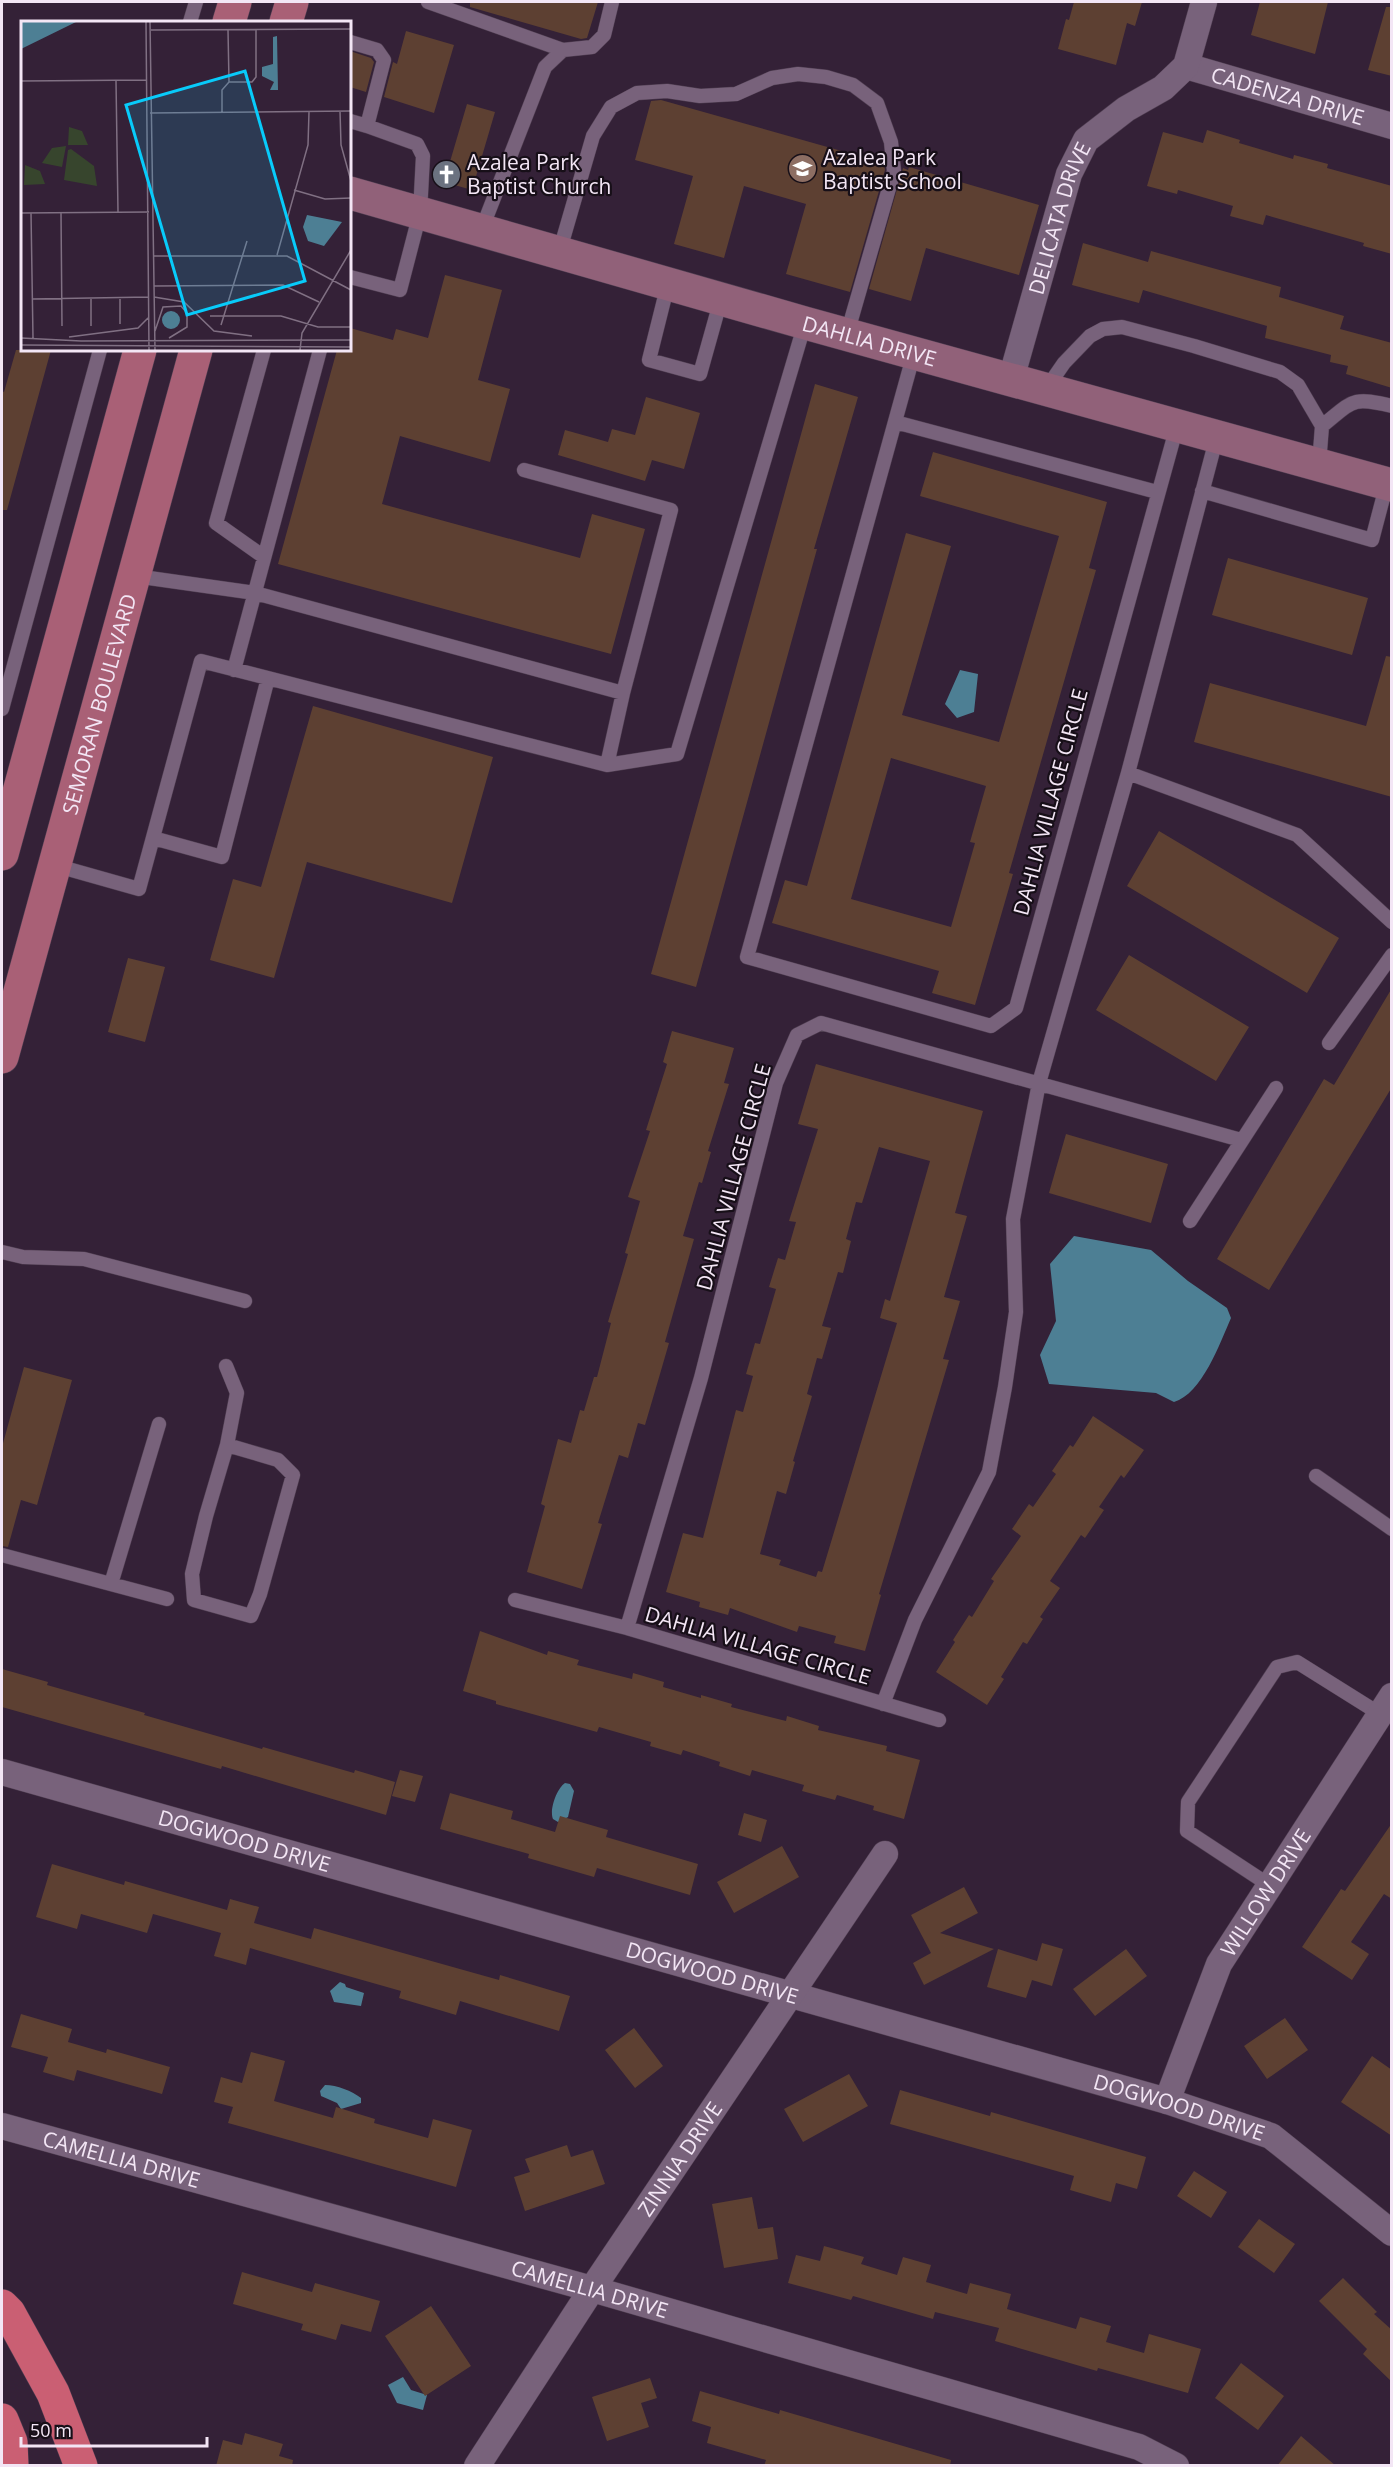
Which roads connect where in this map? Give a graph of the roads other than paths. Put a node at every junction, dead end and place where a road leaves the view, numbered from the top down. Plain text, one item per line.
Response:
1 (196, 2) edge
2 (235, 2) edge
3 (292, 2) edge
4 (428, 2) edge
5 (612, 2) edge
6 (1204, 2) edge
7 (190, 21) edge
8 (229, 21) edge
9 (286, 21) edge
10 (351, 42) edge
11 (562, 50) junction
12 (1186, 66) junction
13 (351, 121) edge
14 (367, 126) junction
15 (1392, 126) edge
16 (351, 194) edge
17 (420, 213) junction
18 (481, 231) junction
19 (560, 253) junction
20 (351, 277) edge
21 (668, 284) junction
22 (721, 299) junction
23 (805, 323) junction
24 (847, 334) junction
25 (100, 351) edge
26 (140, 351) edge
27 (196, 351) edge
28 (264, 351) edge
29 (320, 351) edge
30 (914, 353) junction
31 (1011, 379) junction
32 (1046, 389) junction
33 (1392, 406) edge
34 (895, 422) junction
35 (1177, 425) junction
36 (1322, 426) junction
37 (1217, 436) junction
38 (1319, 464) junction
39 (524, 470) dead end
40 (1389, 484) edge
41 (1202, 491) junction
42 (1157, 492) junction
43 (264, 557) junction
44 (134, 576) junction
45 (255, 594) junction
46 (234, 670) junction
47 (268, 678) junction
48 (623, 693) junction
49 (2, 709) edge
50 (607, 765) junction
51 (1128, 773) junction
52 (153, 838) junction
53 (2, 854) edge
54 (54, 865) junction
55 (1392, 922) edge
56 (1392, 955) edge
57 (1329, 1043) dead end
58 (2, 1057) edge
59 (1038, 1083) junction
60 (1276, 1088) dead end
61 (1241, 1140) junction
62 (1190, 1221) dead end
63 (2, 1252) edge
64 (245, 1301) dead end
65 (226, 1366) dead end
66 (159, 1424) dead end
67 (227, 1444) junction
68 (1316, 1476) dead end
69 (1392, 1529) edge
70 (2, 1555) edge
71 (111, 1584) junction
72 (167, 1599) dead end
73 (515, 1600) dead end
74 (627, 1628) junction
75 (883, 1704) junction
76 (1386, 1705) edge
77 (939, 1720) dead end
78 (2, 1772) edge
79 (885, 1854) dead end
80 (1269, 1885) junction
81 (791, 1993) junction
82 (1167, 2101) junction
83 (2, 2126) edge
84 (1392, 2233) edge
85 (592, 2289) junction
86 (2, 2306) edge
87 (2, 2420) edge
88 (12, 2466) edge
89 (81, 2466) edge
90 (477, 2466) edge
91 (1176, 2466) edge

1 - 7 lane
2 - 8 main road
3 - 9 main road
4 - 11 lane
5 - 11 lane
6 - 12 street
10 - 14 lane
11 - 18 lane
12 - 15 street, CADENZA DRIVE
12 - 31 street, DELICATA DRIVE
13 - 14 lane
14 - 17 lane
16 - 17 street, DAHLIA DRIVE
17 - 18 street, DAHLIA DRIVE
17 - 20 lane
18 - 19 street, DAHLIA DRIVE
19 - 21 street, DAHLIA DRIVE
19 - 24 lane
21 - 22 street, DAHLIA DRIVE
21 - 22 lane
22 - 23 street, DAHLIA DRIVE
23 - 24 street, DAHLIA DRIVE
23 - 50 lane
24 - 30 street, DAHLIA DRIVE
25 - 49 lane
26 - 53 main road
27 - 44 main road, SEMORAN BOULEVARD
28 - 43 lane
29 - 43 lane
30 - 31 street, DAHLIA DRIVE
30 - 34 lane, DAHLIA VILLAGE CIRCLE
31 - 32 street, DAHLIA DRIVE
32 - 35 street, DAHLIA DRIVE
32 - 36 lane
33 - 36 lane
34 - 42 lane
34 - 42 lane, DAHLIA VILLAGE CIRCLE
35 - 37 street, DAHLIA DRIVE
35 - 42 lane, DAHLIA VILLAGE CIRCLE
36 - 38 lane
37 - 38 street, DAHLIA DRIVE
37 - 41 lane, DAHLIA VILLAGE CIRCLE
38 - 40 street, DAHLIA DRIVE
39 - 48 lane
40 - 41 lane
41 - 51 lane, DAHLIA VILLAGE CIRCLE
43 - 45 lane
44 - 45 lane
44 - 54 main road, SEMORAN BOULEVARD
45 - 46 lane
45 - 48 lane
46 - 47 lane
46 - 52 lane
47 - 50 lane
47 - 52 lane
48 - 50 lane
51 - 55 lane
51 - 59 lane, DAHLIA VILLAGE CIRCLE
52 - 54 lane
54 - 58 main road, SEMORAN BOULEVARD
56 - 57 lane
59 - 61 lane
59 - 74 lane, DAHLIA VILLAGE CIRCLE
59 - 75 lane, DAHLIA VILLAGE CIRCLE
60 - 61 lane
61 - 62 lane
63 - 64 lane
65 - 67 lane
66 - 71 lane
67 - 67 lane
68 - 69 lane
70 - 71 lane
71 - 72 lane
73 - 74 lane
74 - 75 lane, DAHLIA VILLAGE CIRCLE
75 - 77 lane
76 - 80 street, WILLOW DRIVE
76 - 80 lane
78 - 81 street, DOGWOOD DRIVE
79 - 81 street, ZINNIA DRIVE
80 - 82 street, WILLOW DRIVE
81 - 82 street, DOGWOOD DRIVE
81 - 85 street, ZINNIA DRIVE
82 - 84 street, DOGWOOD DRIVE
83 - 85 street, CAMELLIA DRIVE
85 - 90 street, ZINNIA DRIVE
85 - 91 street, CAMELLIA DRIVE
86 - 89 highway
87 - 88 highway

